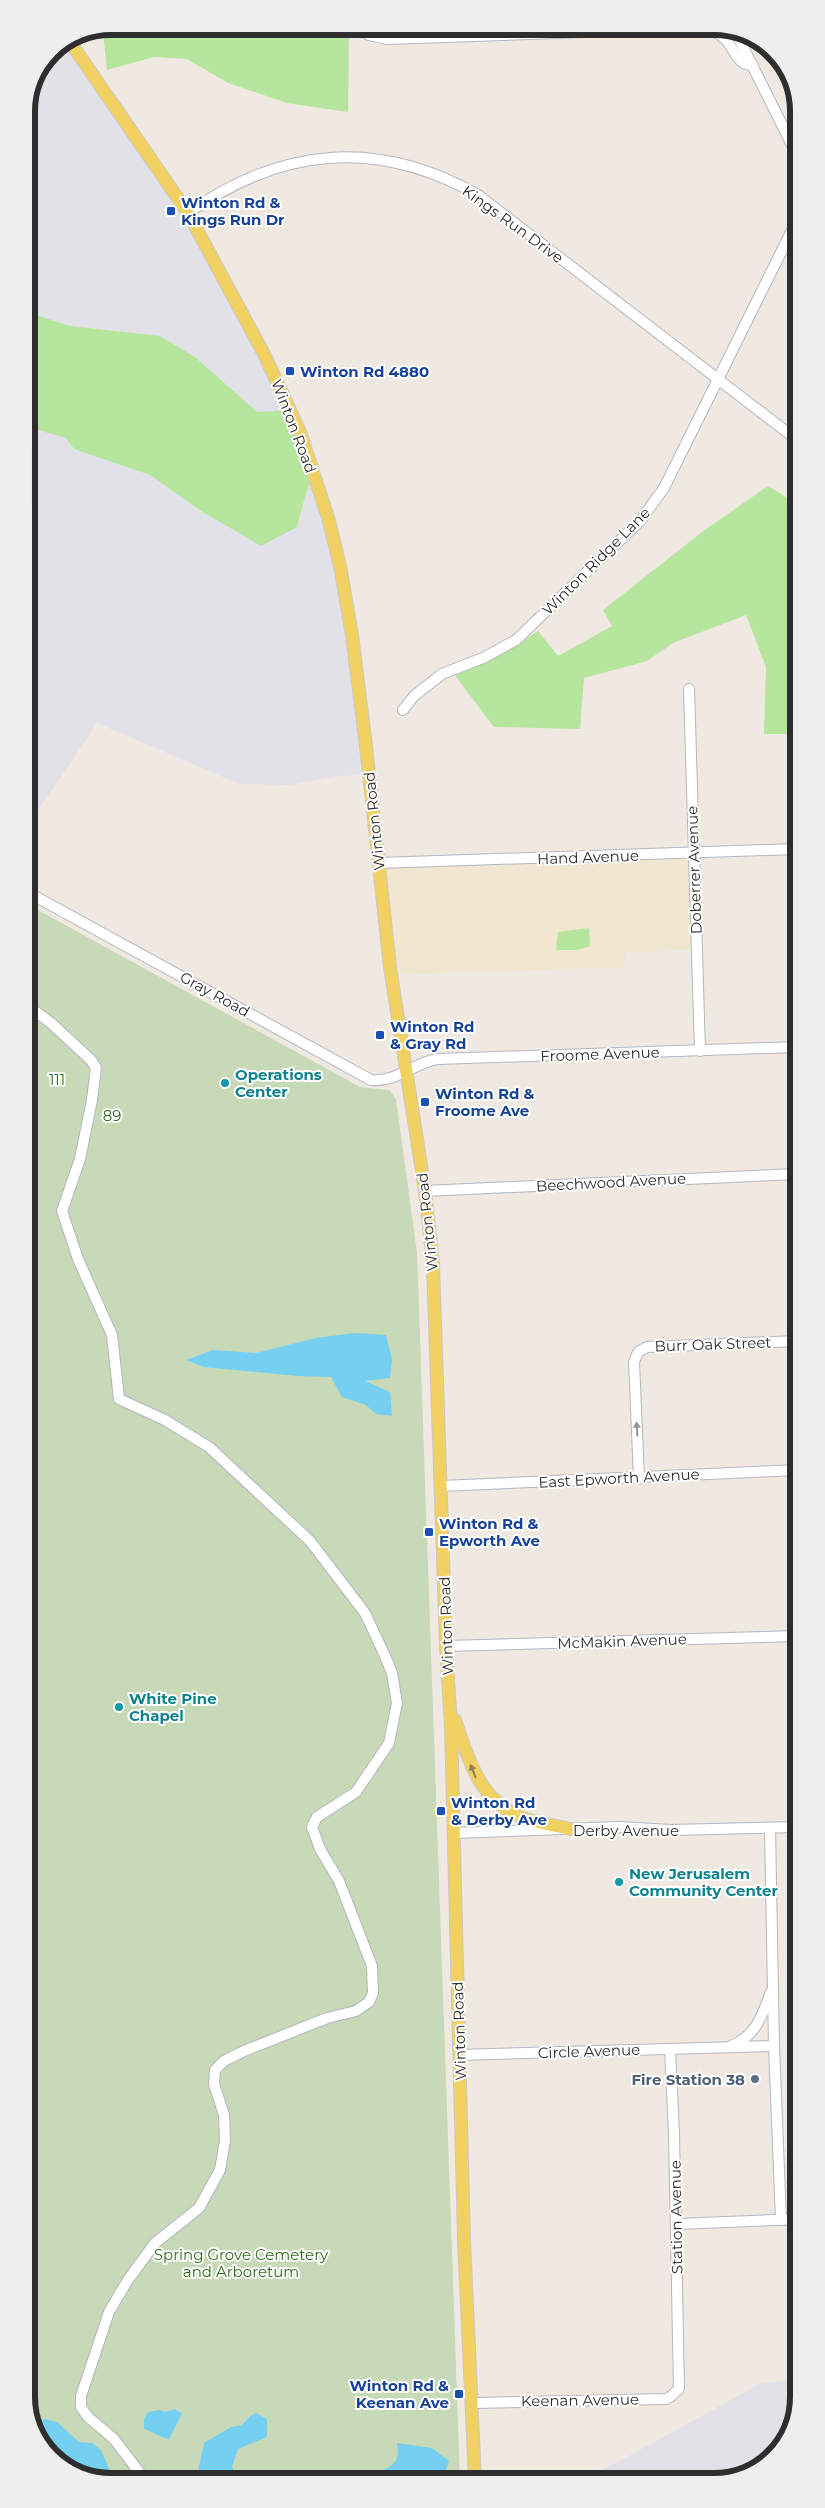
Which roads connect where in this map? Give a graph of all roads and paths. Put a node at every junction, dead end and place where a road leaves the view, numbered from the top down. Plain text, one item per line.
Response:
1 (369, 35) edge
2 (481, 35) edge
3 (719, 35) edge
4 (740, 40) edge
5 (72, 46) edge
6 (753, 65) junction
7 (790, 141) edge
8 (188, 214) junction
9 (790, 234) edge
10 (719, 380) junction
11 (790, 434) edge
12 (689, 689) dead end
13 (403, 710) dead end
14 (790, 849) edge
15 (693, 854) junction
16 (379, 863) junction
17 (35, 896) edge
18 (35, 1010) edge
19 (790, 1047) edge
20 (700, 1051) junction
21 (406, 1073) junction
22 (790, 1174) edge
23 (426, 1191) junction
24 (790, 1341) edge
25 (790, 1470) edge
26 (639, 1478) junction
27 (441, 1486) junction
28 (790, 1636) edge
29 (446, 1646) junction
30 (450, 1706) junction
31 (770, 1828) junction
32 (790, 1828) edge
33 (570, 1829) junction
34 (454, 1833) junction
35 (773, 1984) junction
36 (774, 2046) junction
37 (718, 2048) junction
38 (670, 2049) junction
39 (460, 2055) junction
40 (782, 2220) junction
41 (790, 2220) edge
42 (676, 2224) junction
43 (680, 2385) joint
44 (473, 2403) junction
45 (140, 2473) edge
46 (475, 2473) edge

1 - 2 street
3 - 6 street
4 - 6 street
5 - 8 main road, Winton Road
6 - 7 street
8 - 10 street, Kings Run Drive
8 - 16 main road, Winton Road
9 - 10 street, Winton Ridge Lane
10 - 11 street, Kings Run Drive
10 - 13 street, Winton Ridge Lane
12 - 15 street, Doberrer Avenue
14 - 15 street, Hand Avenue
15 - 16 street, Hand Avenue
15 - 20 street, Doberrer Avenue
16 - 21 main road, Winton Road
17 - 21 street, Gray Road
18 - 45 street
19 - 20 street, Froome Avenue
20 - 21 street, Froome Avenue
21 - 23 main road, Winton Road
22 - 23 street, Beechwood Avenue
23 - 27 main road, Winton Road
26 -> 24 street, Burr Oak Street
25 - 26 street, East Epworth Avenue
26 - 27 street, East Epworth Avenue
27 - 29 main road, Winton Road
28 - 29 street, McMakin Avenue
29 - 30 main road, Winton Road
33 -> 30 main road
30 - 34 main road, Winton Road
31 - 32 street, Derby Avenue
31 - 33 street, Derby Avenue
31 - 35 street, Circle Avenue
33 - 34 street, Derby Avenue
34 - 39 main road, Winton Road
35 - 36 street, Circle Avenue
35 - 37 street, Circle Avenue
36 - 37 street, Circle Avenue
36 - 40 street
37 - 38 street, Circle Avenue
38 - 39 street, Circle Avenue
38 - 42 street, Station Avenue
39 - 44 main road, Winton Road
40 - 41 street
40 - 42 street
42 - 43 street, Station Avenue
43 - 44 street, Keenan Avenue
44 - 46 main road, Winton Road

